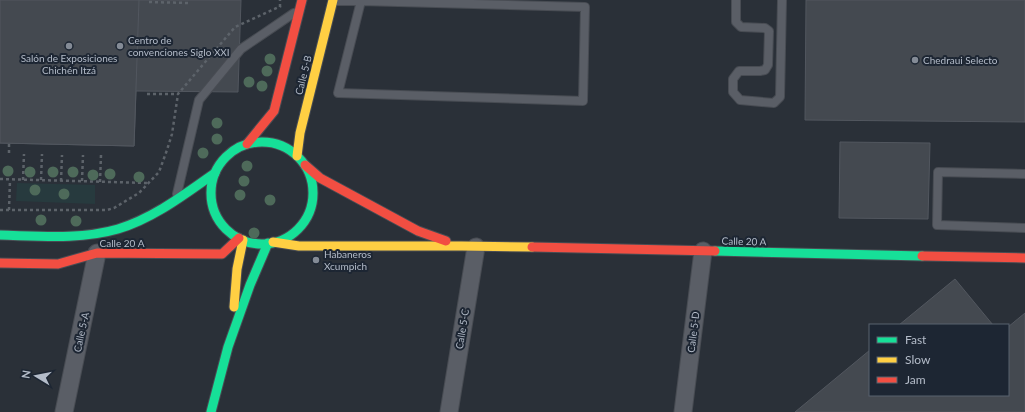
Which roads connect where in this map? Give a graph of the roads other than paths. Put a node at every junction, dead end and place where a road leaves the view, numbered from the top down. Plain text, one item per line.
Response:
1 (302, 0) edge
2 (333, 0) edge
3 (736, 0) edge
4 (782, 0) edge
5 (361, 1) junction
6 (300, 10) junction
7 (247, 144) junction
8 (297, 156) junction
9 (305, 164) junction
10 (215, 174) junction
11 (1025, 174) edge
12 (176, 200) junction
13 (1025, 228) edge
14 (0, 236) edge
15 (241, 239) junction
16 (270, 243) junction
17 (469, 246) junction
18 (703, 251) junction
19 (97, 253) junction
20 (1025, 258) edge
21 (0, 263) edge
22 (228, 347) junction
23 (64, 412) edge
24 (211, 412) edge
25 (449, 412) edge
26 (683, 412) edge

1 - 6 street, Calle 5-B
2 - 5 lane
2 - 8 street, Calle 5-B
3 - 4 lane
5 - 5 lane
6 - 7 street, Calle 5-B
6 - 12 lane
7 - 8 street
7 - 10 street
8 - 9 street
9 - 16 street
9 - 17 street, Calle 20 A
10 - 12 street, Calle 20 A
10 - 15 street
11 - 13 lane
12 - 14 street, Calle 20 A
15 - 16 street
15 - 19 street, Calle 20 A
15 - 22 street
16 - 17 street, Calle 20 A
16 - 22 street
17 - 18 street, Calle 20 A
17 - 25 street, Calle 5-C
18 - 20 street, Calle 20 A
18 - 26 street, Calle 5-D
19 - 21 street, Calle 20 A
19 - 23 street, Calle 5-A
22 - 24 street

